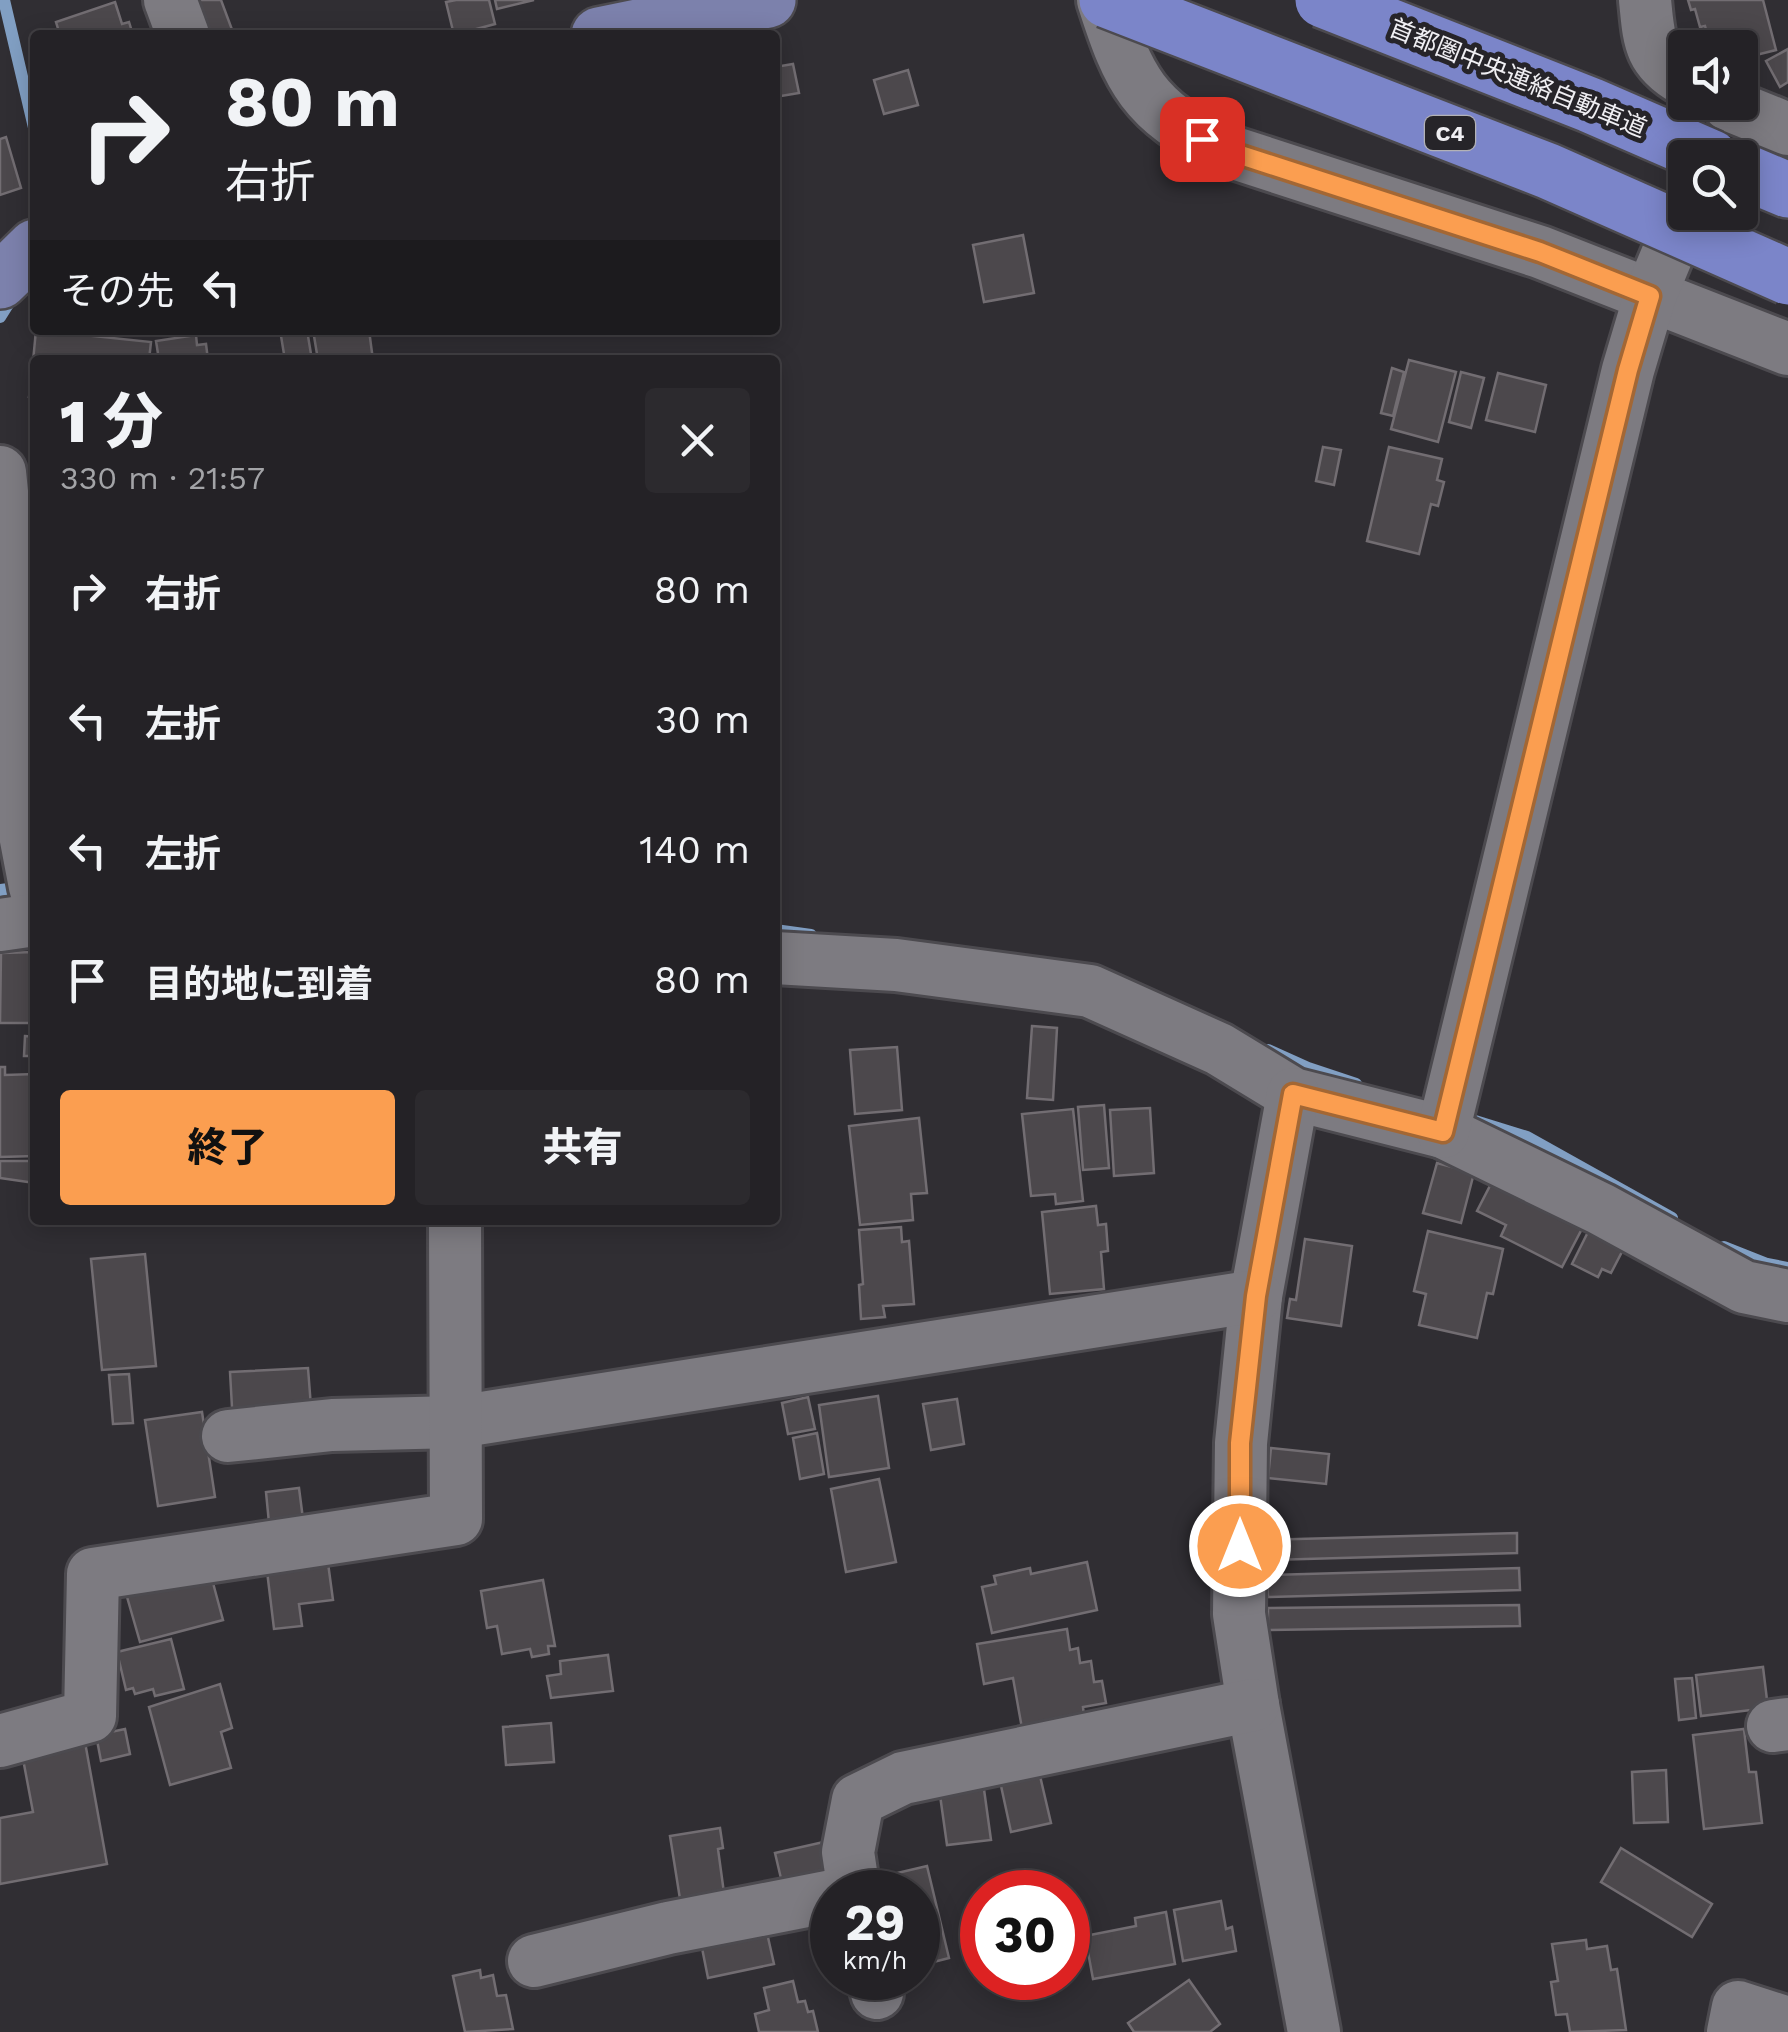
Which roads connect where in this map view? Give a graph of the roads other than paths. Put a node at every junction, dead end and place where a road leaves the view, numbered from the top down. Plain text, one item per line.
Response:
1 (170, 0) edge
2 (768, 0) edge
3 (1105, 0) edge
4 (1322, 0) edge
5 (1644, 0) edge
6 (608, 22) edge
7 (181, 30) edge
8 (1668, 69) edge
9 (1758, 116) edge
10 (1788, 128) edge
11 (1670, 140) edge
12 (1758, 178) edge
13 (1788, 190) edge
14 (1678, 230) edge
15 (30, 252) edge
16 (1788, 277) edge
17 (0, 281) edge
18 (1650, 296) junction
19 (1788, 349) edge
20 (0, 472) edge
21 (30, 861) edge
22 (30, 921) edge
23 (0, 925) edge
24 (780, 958) edge
25 (1293, 1094) junction
26 (1443, 1132) junction
27 (455, 1225) edge
28 (1256, 1296) junction
29 (1788, 1296) edge
30 (458, 1422) junction
31 (228, 1436) dead end
32 (1253, 1705) junction
33 (0, 1740) edge
34 (850, 1870) edge
35 (810, 1900) edge
36 (534, 1961) dead end
37 (1788, 2023) edge
38 (1314, 2032) edge
39 (1733, 2032) edge

1 - 7 street
2 - 6 main road
3 - 16 highway, C4, bridge
3 - 18 street
4 - 11 highway, 首都圏中央連絡自動車道, bridge
5 - 8 street
9 - 10 street
12 - 13 highway
14 - 18 street
15 - 17 main road
18 - 19 street
18 - 26 street
20 - 21 street
22 - 23 street
24 - 25 street
25 - 26 street
25 - 28 street
26 - 29 street
27 - 30 street
28 - 30 street
28 - 32 street
30 - 31 street
30 - 33 street
32 - 34 street
32 - 38 street
35 - 36 street
37 - 39 street

